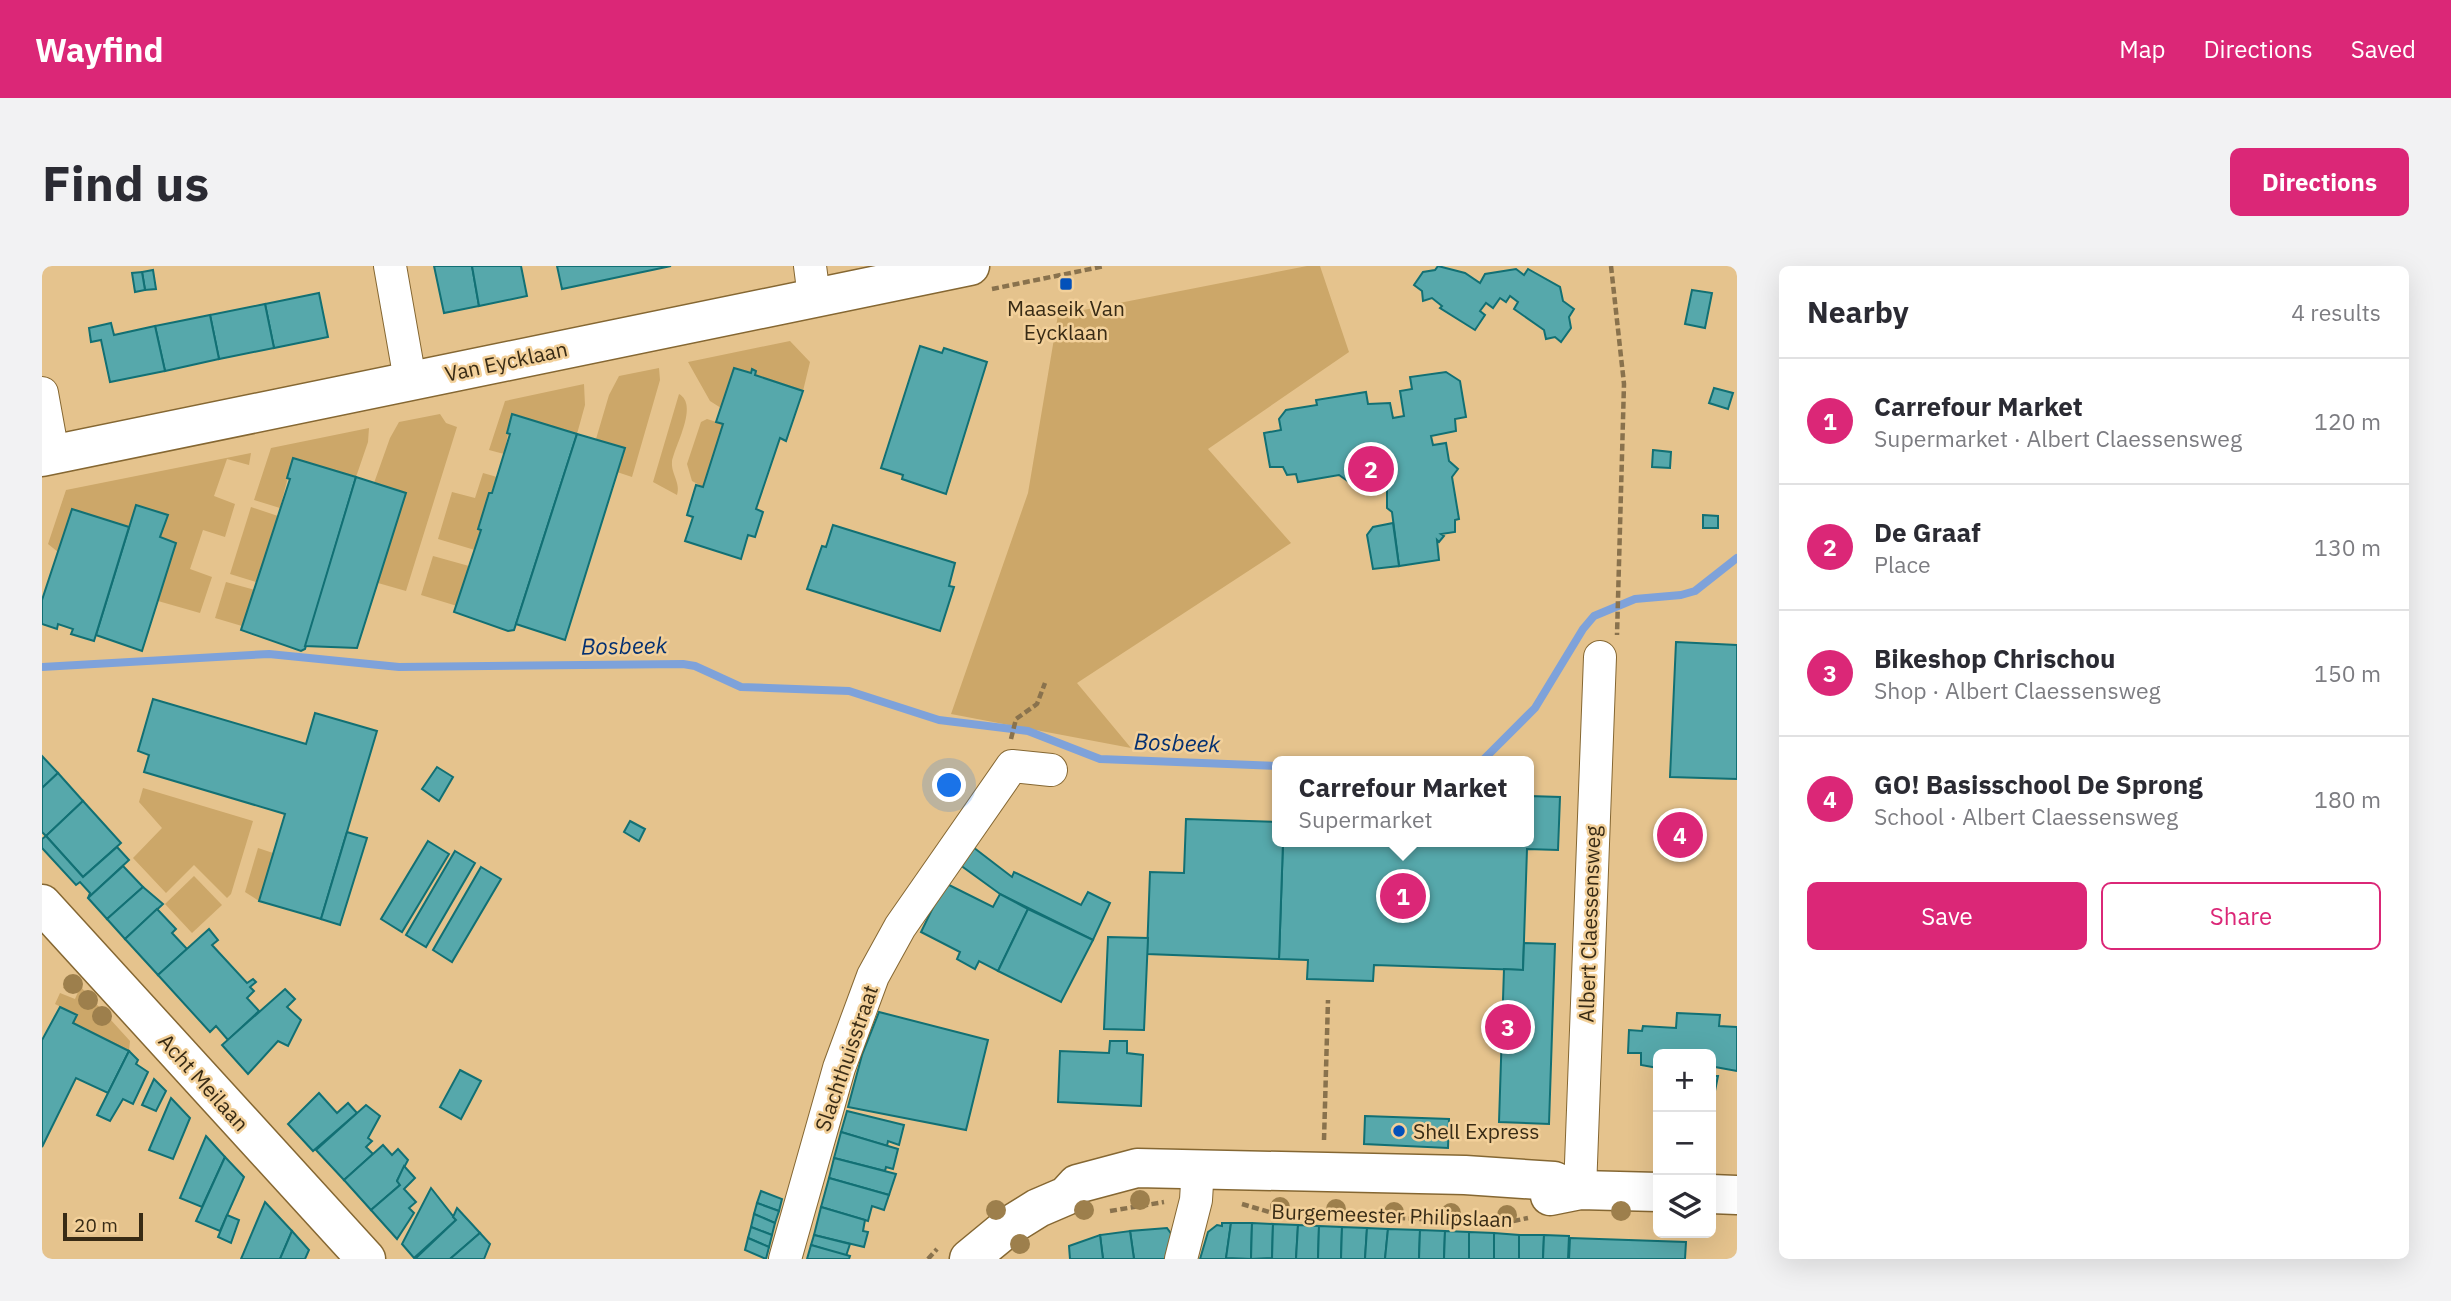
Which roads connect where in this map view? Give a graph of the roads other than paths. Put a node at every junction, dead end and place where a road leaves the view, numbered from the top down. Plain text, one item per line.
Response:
1 (390, 266) edge
2 (970, 266) edge
3 (812, 281) edge
4 (410, 380) junction
5 (42, 393) edge
6 (47, 456) edge
7 (1600, 657) dead end
8 (1051, 770) dead end
9 (42, 904) edge
10 (1198, 1185) junction
11 (1577, 1190) junction
12 (1653, 1192) edge
13 (1716, 1194) edge
14 (1737, 1195) edge
15 (366, 1259) edge
16 (785, 1259) edge
17 (969, 1259) edge
18 (1181, 1259) edge

1 - 4 street
2 - 3 street, Van Eycklaan
3 - 4 street, Van Eycklaan
4 - 6 street, Van Eycklaan
5 - 6 street
7 - 11 street, Albert Claessensweg
8 - 16 street, Slachthuisstraat
9 - 15 street, Acht Meilaan
10 - 11 street, Burgemeester Philipslaan
10 - 17 street, Burgemeester Philipslaan
10 - 18 street
11 - 12 street, Burgemeester Philipslaan
13 - 14 street

